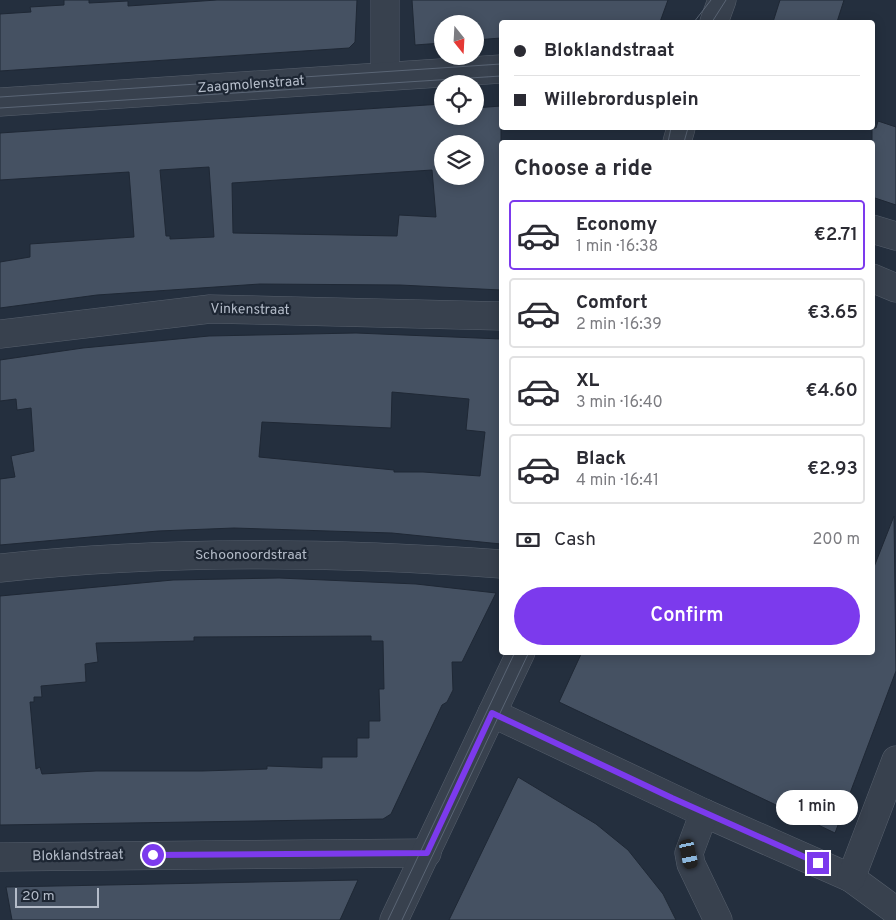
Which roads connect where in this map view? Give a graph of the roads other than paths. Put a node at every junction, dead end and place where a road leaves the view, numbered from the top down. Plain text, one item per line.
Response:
1 (385, 0) edge
2 (722, 0) edge
3 (715, 20) edge
4 (499, 69) edge
5 (385, 76) junction
6 (0, 102) edge
7 (875, 230) edge
8 (896, 236) edge
9 (875, 279) edge
10 (896, 288) edge
11 (499, 316) edge
12 (0, 334) edge
13 (499, 564) edge
14 (0, 568) edge
15 (520, 655) edge
16 (492, 713) junction
17 (896, 760) edge
18 (704, 813) junction
19 (427, 853) junction
20 (0, 856) edge
21 (851, 878) junction
22 (896, 911) edge
23 (394, 920) edge
24 (718, 920) edge

1 - 5 street
2 - 3 street
4 - 5 street, Zaagmolenstraat
5 - 6 street, Zaagmolenstraat
7 - 8 street
9 - 10 street
11 - 12 street, Vinkenstraat
13 - 14 street, Schoonoordstraat
15 - 16 street
16 - 18 street
16 - 19 street
17 - 21 street
18 - 21 street
18 - 24 street
19 - 20 street, Bloklandstraat
19 - 23 street
21 - 22 street

